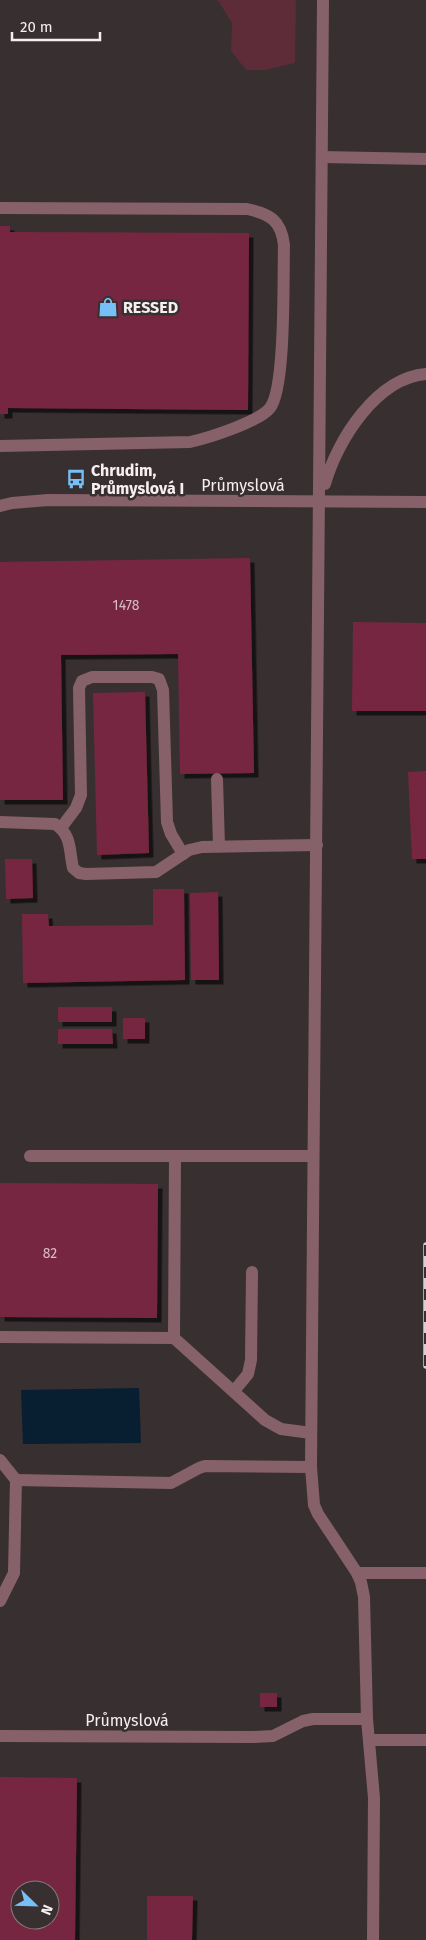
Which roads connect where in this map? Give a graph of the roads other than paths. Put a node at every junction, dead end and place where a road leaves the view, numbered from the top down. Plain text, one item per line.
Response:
1 (323, 0) edge
2 (322, 158) junction
3 (426, 159) edge
4 (0, 208) edge
5 (426, 374) edge
6 (0, 446) edge
7 (320, 501) junction
8 (426, 502) edge
9 (0, 506) edge
10 (217, 779) dead end
11 (0, 822) edge
12 (61, 828) junction
13 (317, 844) junction
14 (218, 846) junction
15 (183, 854) junction
16 (30, 1156) dead end
17 (313, 1156) junction
18 (175, 1157) junction
19 (252, 1272) dead end
20 (0, 1336) edge
21 (174, 1338) junction
22 (234, 1391) junction
23 (311, 1433) junction
24 (0, 1460) edge
25 (311, 1468) junction
26 (16, 1480) junction
27 (356, 1573) junction
28 (426, 1573) edge
29 (0, 1601) edge
30 (367, 1719) junction
31 (0, 1736) edge
32 (369, 1740) junction
33 (426, 1740) edge
34 (373, 1940) edge

1 - 2 street
2 - 3 street
2 - 7 street
4 - 6 street
5 - 7 street
7 - 8 street, Průmyslová
7 - 9 street, Průmyslová
7 - 13 street
10 - 14 street
11 - 12 street
12 - 15 street
12 - 15 street
13 - 14 street
13 - 17 street
14 - 15 street
16 - 18 street
17 - 18 street
17 - 23 street
18 - 21 street
19 - 22 street
20 - 21 street
21 - 22 street
22 - 23 street
23 - 25 street
24 - 26 street
25 - 26 street
25 - 27 street
26 - 29 street
27 - 28 street
27 - 30 street
30 - 31 street, Průmyslová
30 - 32 street
32 - 33 street
32 - 34 street

